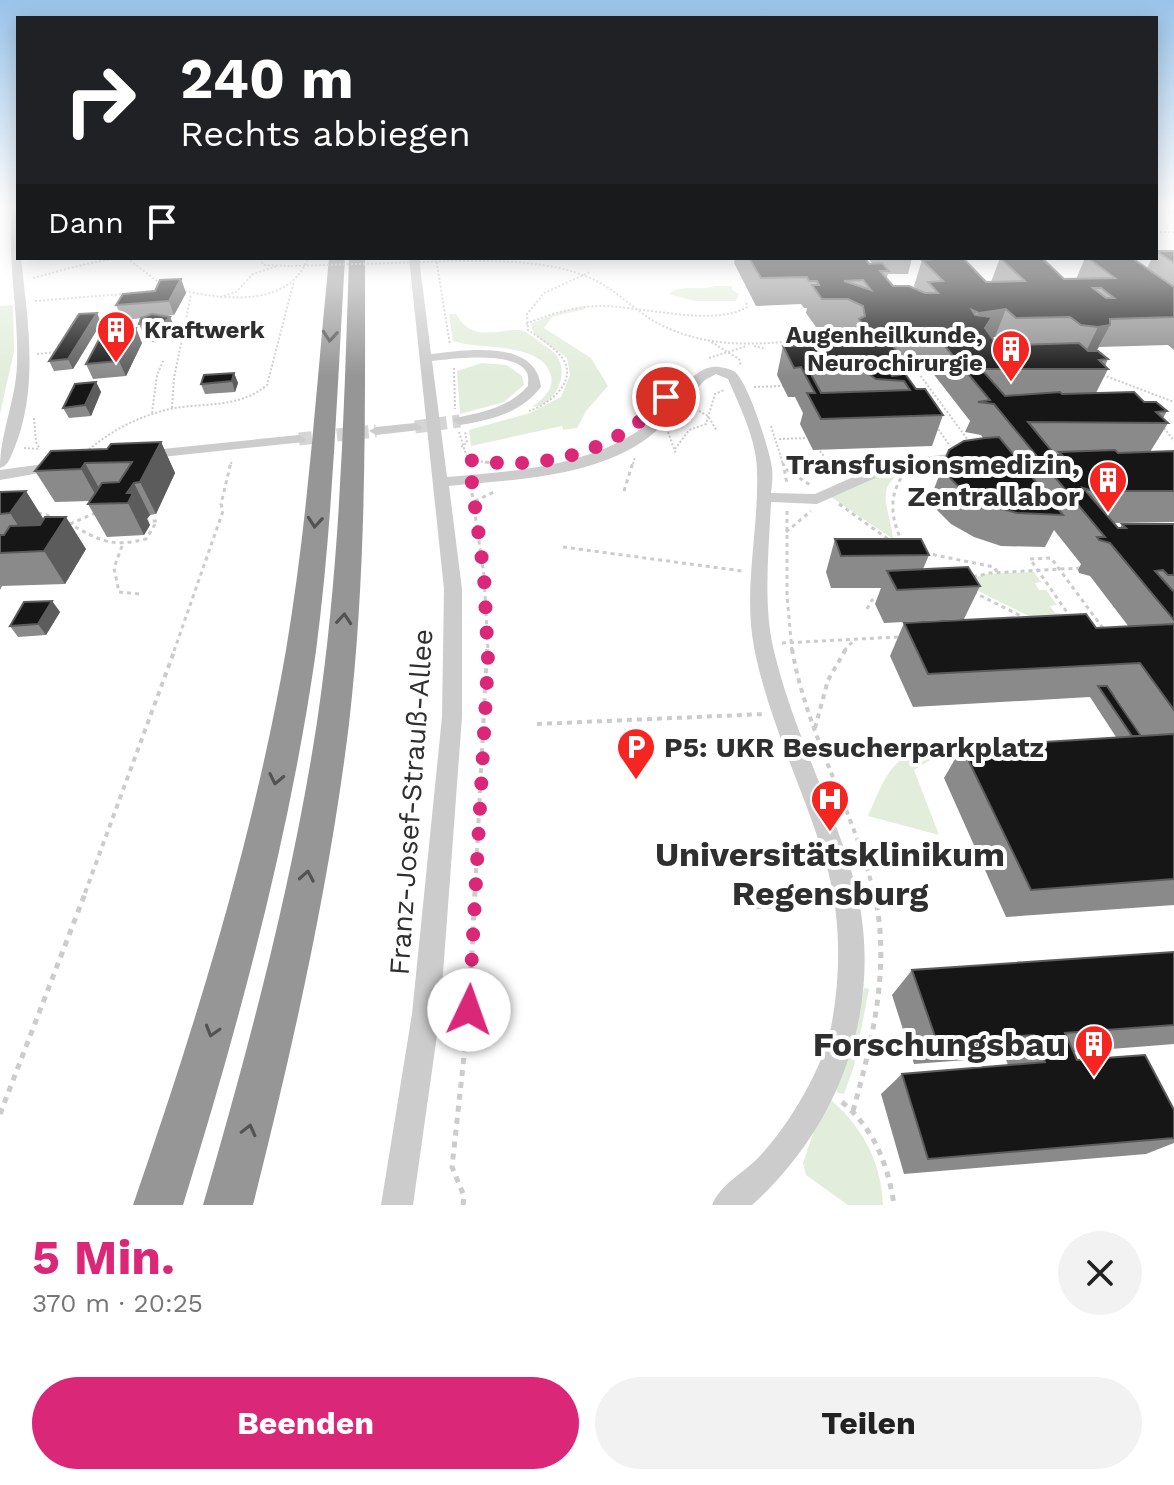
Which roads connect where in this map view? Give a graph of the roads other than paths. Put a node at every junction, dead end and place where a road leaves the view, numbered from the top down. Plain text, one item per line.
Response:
1 (16, 263) edge
2 (337, 263) edge
3 (357, 263) edge
4 (415, 263) edge
5 (427, 358) junction
6 (460, 424) tunnel mouth
7 (415, 427) tunnel mouth
8 (376, 431) tunnel mouth
9 (299, 439) tunnel mouth
10 (121, 458) edge
11 (949, 458) edge
12 (0, 462) edge
13 (0, 475) edge
14 (443, 482) junction
15 (764, 497) junction
16 (158, 1205) edge
17 (228, 1205) edge
18 (397, 1205) edge
19 (728, 1205) edge

1 - 12 street
2 -> 16 highway
17 -> 3 highway
4 - 5 street, Franz-Josef-Strauß-Allee
5 - 6 street
5 - 14 street, Franz-Josef-Strauß-Allee
7 - 8 street
9 - 10 street
11 - 15 street
12 - 13 street
14 - 15 street
14 - 18 street, Franz-Josef-Strauß-Allee
15 - 19 street

